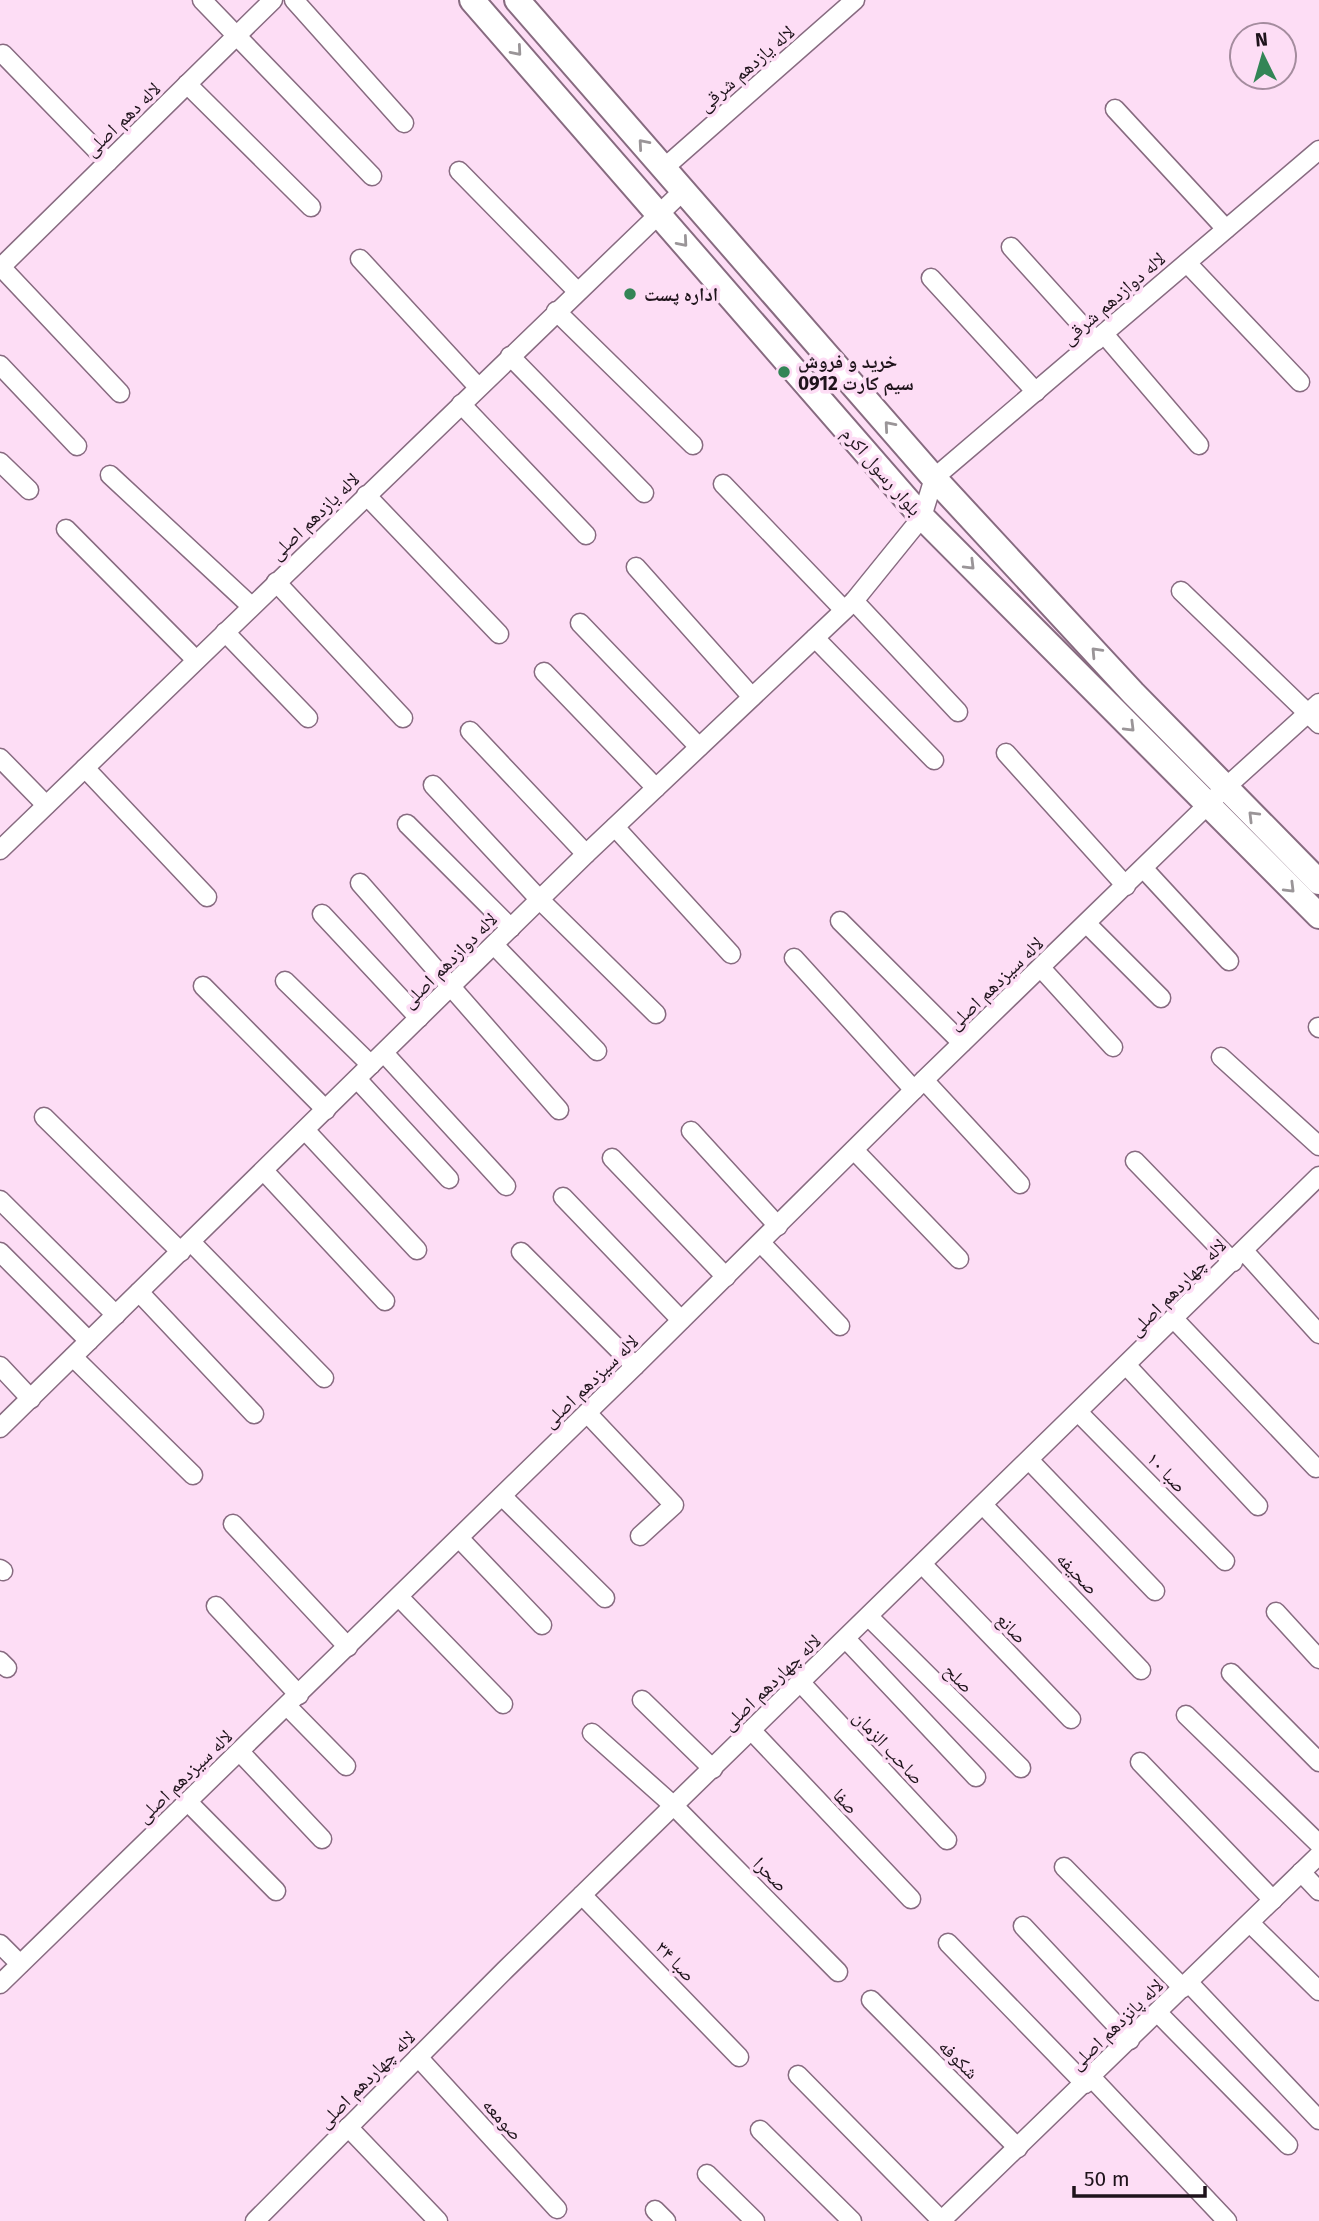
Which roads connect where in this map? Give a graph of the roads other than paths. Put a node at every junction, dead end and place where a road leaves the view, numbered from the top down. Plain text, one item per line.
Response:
1 (202, 0) edge
2 (273, 0) edge
3 (294, 0) edge
4 (472, 0) edge
5 (517, 0) edge
6 (855, 0) edge
7 (237, 36) junction
8 (3, 54) dead end
9 (187, 84) junction
10 (1115, 108) dead end
11 (404, 123) dead end
12 (1319, 150) edge
13 (108, 162) junction
14 (664, 168) junction
15 (459, 171) dead end
16 (372, 176) dead end
17 (684, 190) junction
18 (312, 207) dead end
19 (658, 213) junction
20 (1226, 229) junction
21 (1011, 247) dead end
22 (360, 259) dead end
23 (1187, 262) junction
24 (0, 267) edge
25 (931, 278) dead end
26 (577, 291) junction
27 (556, 311) junction
28 (1100, 337) junction
29 (510, 356) junction
30 (0, 365) edge
31 (1300, 382) dead end
32 (478, 387) junction
33 (1036, 392) junction
34 (120, 393) dead end
35 (461, 404) junction
36 (693, 445) dead end
37 (1199, 445) dead end
38 (77, 446) dead end
39 (0, 462) edge
40 (110, 475) dead end
41 (934, 478) junction
42 (723, 484) dead end
43 (29, 490) dead end
44 (644, 493) dead end
45 (366, 495) junction
46 (922, 517) junction
47 (66, 529) dead end
48 (586, 535) dead end
49 (635, 568) dead end
50 (276, 582) junction
51 (1181, 591) dead end
52 (251, 606) junction
53 (849, 606) junction
54 (580, 623) dead end
55 (225, 632) junction
56 (499, 634) dead end
57 (815, 638) junction
58 (196, 660) junction
59 (544, 672) dead end
60 (752, 697) junction
61 (958, 712) dead end
62 (1315, 713) edge
63 (308, 718) dead end
64 (403, 718) dead end
65 (470, 731) dead end
66 (699, 747) junction
67 (1006, 753) dead end
68 (0, 758) edge
69 (934, 760) dead end
70 (85, 768) junction
71 (433, 785) dead end
72 (656, 788) junction
73 (1226, 788) junction
74 (46, 805) junction
75 (1208, 806) junction
76 (407, 824) dead end
77 (615, 827) junction
78 (2, 845) edge
79 (586, 854) junction
80 (1144, 869) junction
81 (1319, 882) edge
82 (360, 883) dead end
83 (1126, 886) junction
84 (206, 897) dead end
85 (540, 900) junction
86 (322, 914) dead end
87 (1319, 916) edge
88 (840, 921) dead end
89 (1087, 924) junction
90 (511, 928) junction
91 (494, 945) junction
92 (731, 954) dead end
93 (794, 958) dead end
94 (1229, 961) dead end
95 (1041, 968) junction
96 (285, 981) dead end
97 (203, 986) dead end
98 (451, 987) junction
99 (1161, 998) dead end
100 (656, 1014) dead end
101 (419, 1018) junction
102 (962, 1043) junction
103 (1113, 1047) dead end
104 (597, 1051) dead end
105 (1221, 1057) dead end
106 (378, 1059) junction
107 (357, 1079) junction
108 (919, 1085) junction
109 (326, 1110) junction
110 (559, 1110) dead end
111 (44, 1117) dead end
112 (305, 1130) junction
113 (691, 1131) dead end
114 (1319, 1146) edge
115 (854, 1150) junction
116 (612, 1158) dead end
117 (1135, 1161) dead end
118 (264, 1171) junction
119 (1319, 1176) edge
120 (449, 1179) dead end
121 (1020, 1184) dead end
122 (506, 1186) dead end
123 (562, 1197) dead end
124 (0, 1200) edge
125 (778, 1226) junction
126 (761, 1243) junction
127 (186, 1247) junction
128 (417, 1250) dead end
129 (0, 1252) edge
130 (521, 1252) dead end
131 (1238, 1256) junction
132 (959, 1259) dead end
133 (726, 1277) junction
134 (139, 1292) junction
135 (385, 1301) dead end
136 (116, 1315) junction
137 (1174, 1319) junction
138 (681, 1320) junction
139 (839, 1326) dead end
140 (1319, 1334) edge
141 (89, 1341) junction
142 (73, 1357) junction
143 (0, 1366) edge
144 (635, 1366) junction
145 (1127, 1366) junction
146 (324, 1378) dead end
147 (31, 1399) junction
148 (587, 1413) junction
149 (1079, 1413) junction
150 (254, 1414) dead end
151 (0, 1428) edge
152 (1030, 1461) junction
153 (1316, 1468) dead end
154 (193, 1475) dead end
155 (502, 1496) junction
156 (984, 1506) junction
157 (1258, 1506) dead end
158 (233, 1524) dead end
159 (640, 1536) dead end
160 (459, 1538) junction
161 (1224, 1561) dead end
162 (922, 1565) junction
163 (1156, 1591) dead end
164 (398, 1597) junction
165 (605, 1598) dead end
166 (216, 1606) dead end
167 (1276, 1612) dead end
168 (869, 1617) junction
169 (541, 1625) dead end
170 (846, 1639) junction
171 (348, 1647) junction
172 (1319, 1659) edge
173 (1141, 1670) dead end
174 (1231, 1673) dead end
175 (801, 1683) junction
176 (642, 1700) dead end
177 (293, 1701) junction
178 (503, 1704) dead end
179 (1186, 1715) dead end
180 (1071, 1719) dead end
181 (752, 1731) junction
182 (592, 1734) dead end
183 (240, 1752) junction
184 (1140, 1762) dead end
185 (1319, 1762) edge
186 (346, 1766) dead end
187 (1021, 1768) dead end
188 (713, 1769) junction
189 (976, 1777) dead end
190 (188, 1802) junction
191 (674, 1805) junction
192 (322, 1839) dead end
193 (947, 1840) dead end
194 (1319, 1843) edge
195 (1319, 1855) edge
196 (1063, 1867) dead end
197 (1301, 1872) junction
198 (276, 1891) dead end
199 (1319, 1891) edge
200 (582, 1895) junction
201 (911, 1899) dead end
202 (1273, 1900) junction
203 (1250, 1923) junction
204 (1023, 1926) dead end
205 (948, 1943) dead end
206 (0, 1944) edge
207 (20, 1964) junction
208 (838, 1972) dead end
209 (0, 1984) edge
210 (1186, 1985) junction
211 (1319, 1991) edge
212 (871, 2000) dead end
213 (1158, 2013) junction
214 (1130, 2040) junction
215 (418, 2057) junction
216 (739, 2057) dead end
217 (798, 2075) dead end
218 (1088, 2081) junction
219 (1319, 2120) edge
220 (348, 2127) junction
221 (760, 2130) dead end
222 (1288, 2145) dead end
223 (1018, 2148) junction
224 (708, 2174) dead end
225 (557, 2209) dead end
226 (255, 2221) edge
227 (438, 2221) edge
228 (755, 2221) edge
229 (852, 2221) edge
230 (941, 2221) edge
231 (1227, 2221) edge

1 - 7 street
2 - 7 street, لاله دهم اصلی
3 - 11 street
4 -> 19 main road, بلوار رسول اکرم
14 -> 5 main road, بلوار رسول اکرم
6 - 14 street, لاله یازدهم شرقی
7 - 9 street, لاله دهم اصلی
7 - 16 street
8 - 13 street
9 - 13 street, لاله دهم اصلی
9 - 18 street
10 - 20 street
12 - 20 street, لاله دوازدهم شرقی
13 - 24 street, لاله دهم اصلی
14 - 17 main road, بلوار رسول اکرم
15 - 26 street
17 - 19 street, لاله یازدهم اصلی
41 -> 17 main road, بلوار رسول اکرم
19 - 26 street, لاله یازدهم اصلی
19 -> 46 main road, بلوار رسول اکرم
20 - 23 street, لاله دوازدهم شرقی
21 - 28 street
22 - 32 street
23 - 28 street, لاله دوازدهم شرقی
23 - 31 street
24 - 34 street
25 - 33 street
26 - 27 street, لاله یازدهم اصلی
27 - 29 street, لاله یازدهم اصلی
27 - 36 street
28 - 33 street, لاله دوازدهم شرقی
28 - 37 street
29 - 32 street, لاله یازدهم اصلی
29 - 44 street
30 - 38 street
32 - 35 street, لاله یازدهم اصلی
33 - 41 street, لاله دوازدهم شرقی
35 - 45 street, لاله یازدهم اصلی
35 - 48 street
39 - 43 street
40 - 52 street
41 - 46 street
73 -> 41 main road, بلوار رسول اکرم
42 - 53 street
45 - 50 street, لاله یازدهم اصلی
45 - 56 street
46 - 53 street, لاله دوازدهم اصلی
46 -> 75 main road, بلوار رسول اکرم
47 - 58 street
49 - 60 street
50 - 52 street, لاله یازدهم اصلی
50 - 64 street
51 - 62 street
52 - 55 street, لاله یازدهم اصلی
53 - 57 street, لاله دوازدهم اصلی
53 - 61 street
54 - 66 street
55 - 58 street, لاله یازدهم اصلی
55 - 63 street
57 - 60 street, لاله دوازدهم اصلی
57 - 69 street
58 - 70 street, لاله یازدهم اصلی
59 - 72 street
60 - 66 street, لاله دوازدهم اصلی
62 - 73 street, لاله سیزدهم اصلی
65 - 79 street
66 - 72 street, لاله دوازدهم اصلی
67 - 83 street
68 - 74 street
70 - 74 street, لاله یازدهم اصلی
70 - 84 street
71 - 85 street
72 - 77 street, لاله دوازدهم اصلی
73 - 75 street, لاله سیزدهم اصلی
81 -> 73 main road, بلوار رسول اکرم
74 - 78 street, لاله یازدهم اصلی
75 - 80 street, لاله سیزدهم اصلی
75 -> 87 main road, بلوار رسول اکرم
76 - 90 street
77 - 79 street, لاله دوازدهم اصلی
77 - 92 street
79 - 85 street, لاله دوازدهم اصلی
80 - 83 street, لاله سیزدهم اصلی
80 - 94 street
82 - 98 street
83 - 89 street, لاله سیزدهم اصلی
85 - 90 street, لاله دوازدهم اصلی
85 - 100 street
86 - 101 street
88 - 102 street
89 - 95 street, لاله سیزدهم اصلی
89 - 99 street
90 - 91 street, لاله دوازدهم اصلی
91 - 98 street, لاله دوازدهم اصلی
91 - 104 street
93 - 108 street
95 - 102 street, لاله سیزدهم اصلی
95 - 103 street
96 - 106 street
97 - 109 street
98 - 101 street, لاله دوازدهم اصلی
98 - 110 street
101 - 106 street, لاله دوازدهم اصلی
102 - 108 street, لاله سیزدهم اصلی
105 - 114 street
106 - 107 street, لاله دوازدهم اصلی
106 - 122 street
107 - 109 street, لاله دوازدهم اصلی
107 - 120 street
108 - 115 street, لاله سیزدهم اصلی
108 - 121 street
109 - 112 street, لاله دوازدهم اصلی
111 - 127 street
112 - 118 street, لاله دوازدهم اصلی
112 - 128 street
113 - 125 street
115 - 125 street, لاله سیزدهم اصلی
115 - 132 street
116 - 133 street
117 - 131 street
118 - 127 street, لاله دوازدهم اصلی
118 - 135 street
119 - 131 street, لاله چهاردهم اصلی
123 - 138 street
124 - 136 street
125 - 126 street, لاله سیزدهم اصلی
126 - 133 street, لاله سیزدهم اصلی
126 - 139 street
127 - 134 street, لاله دوازدهم اصلی
127 - 146 street
129 - 141 street
130 - 144 street
131 - 137 street, لاله چهاردهم اصلی
131 - 140 street
133 - 138 street, لاله سیزدهم اصلی
134 - 136 street, لاله دوازدهم اصلی
134 - 150 street
136 - 141 street, لاله دوازدهم اصلی
137 - 145 street, لاله چهاردهم اصلی
137 - 153 street
138 - 144 street, لاله سیزدهم اصلی
141 - 142 street, لاله دوازدهم اصلی
142 - 147 street, لاله دوازدهم اصلی
142 - 154 street
143 - 147 street
144 - 148 street, لاله سیزدهم اصلی
145 - 149 street, لاله چهاردهم اصلی
145 - 157 street
147 - 151 street, لاله دوازدهم اصلی
148 - 155 street, لاله سیزدهم اصلی
148 - 159 street
149 - 152 street, لاله چهاردهم اصلی
149 - 161 street, صبا ۱۰
152 - 156 street, لاله چهاردهم اصلی
152 - 163 street
155 - 160 street, لاله سیزدهم اصلی
155 - 165 street
156 - 162 street, لاله چهاردهم اصلی
156 - 173 street, صحیفه
158 - 171 street
160 - 164 street, لاله سیزدهم اصلی
160 - 169 street
162 - 168 street, لاله چهاردهم اصلی
162 - 180 street, صانع
164 - 171 street, لاله سیزدهم اصلی
164 - 178 street
166 - 177 street
167 - 172 street
168 - 170 street, لاله چهاردهم اصلی
168 - 187 street, صلح
170 - 175 street, لاله چهاردهم اصلی
170 - 189 street
171 - 177 street, لاله سیزدهم اصلی
174 - 185 street
175 - 181 street, لاله چهاردهم اصلی
175 - 193 street, صاحب الزمان
176 - 188 street
177 - 183 street, لاله سیزدهم اصلی
177 - 186 street
179 - 194 street
181 - 188 street, لاله چهاردهم اصلی
181 - 201 street, صفا
182 - 191 street, صحرا
183 - 190 street, لاله سیزدهم اصلی
183 - 192 street
184 - 202 street
188 - 191 street, لاله چهاردهم اصلی
190 - 198 street
190 - 207 street, لاله سیزدهم اصلی
191 - 200 street, لاله چهاردهم اصلی
191 - 208 street, صحرا
195 - 197 street, لاله پانزدهم اصلی
196 - 210 street
197 - 199 street
197 - 202 street, لاله پانزدهم اصلی
200 - 215 street, لاله چهاردهم اصلی
200 - 216 street, صبا ۳۴
202 - 203 street, لاله پانزدهم اصلی
203 - 210 street, لاله پانزدهم اصلی
203 - 211 street
204 - 214 street
205 - 218 street
206 - 207 street
207 - 209 street, لاله سیزدهم اصلی
210 - 213 street, لاله پانزدهم اصلی
210 - 219 street
212 - 223 street, شکوفه
213 - 214 street, لاله پانزدهم اصلی
213 - 222 street
214 - 218 street, لاله پانزدهم اصلی
215 - 220 street, لاله چهاردهم اصلی
215 - 225 street, صومعه
217 - 230 street
218 - 223 street, لاله پانزدهم اصلی
218 - 231 street
220 - 226 street, لاله چهاردهم اصلی
220 - 227 street
221 - 229 street
223 - 230 street, لاله پانزدهم اصلی
224 - 228 street

